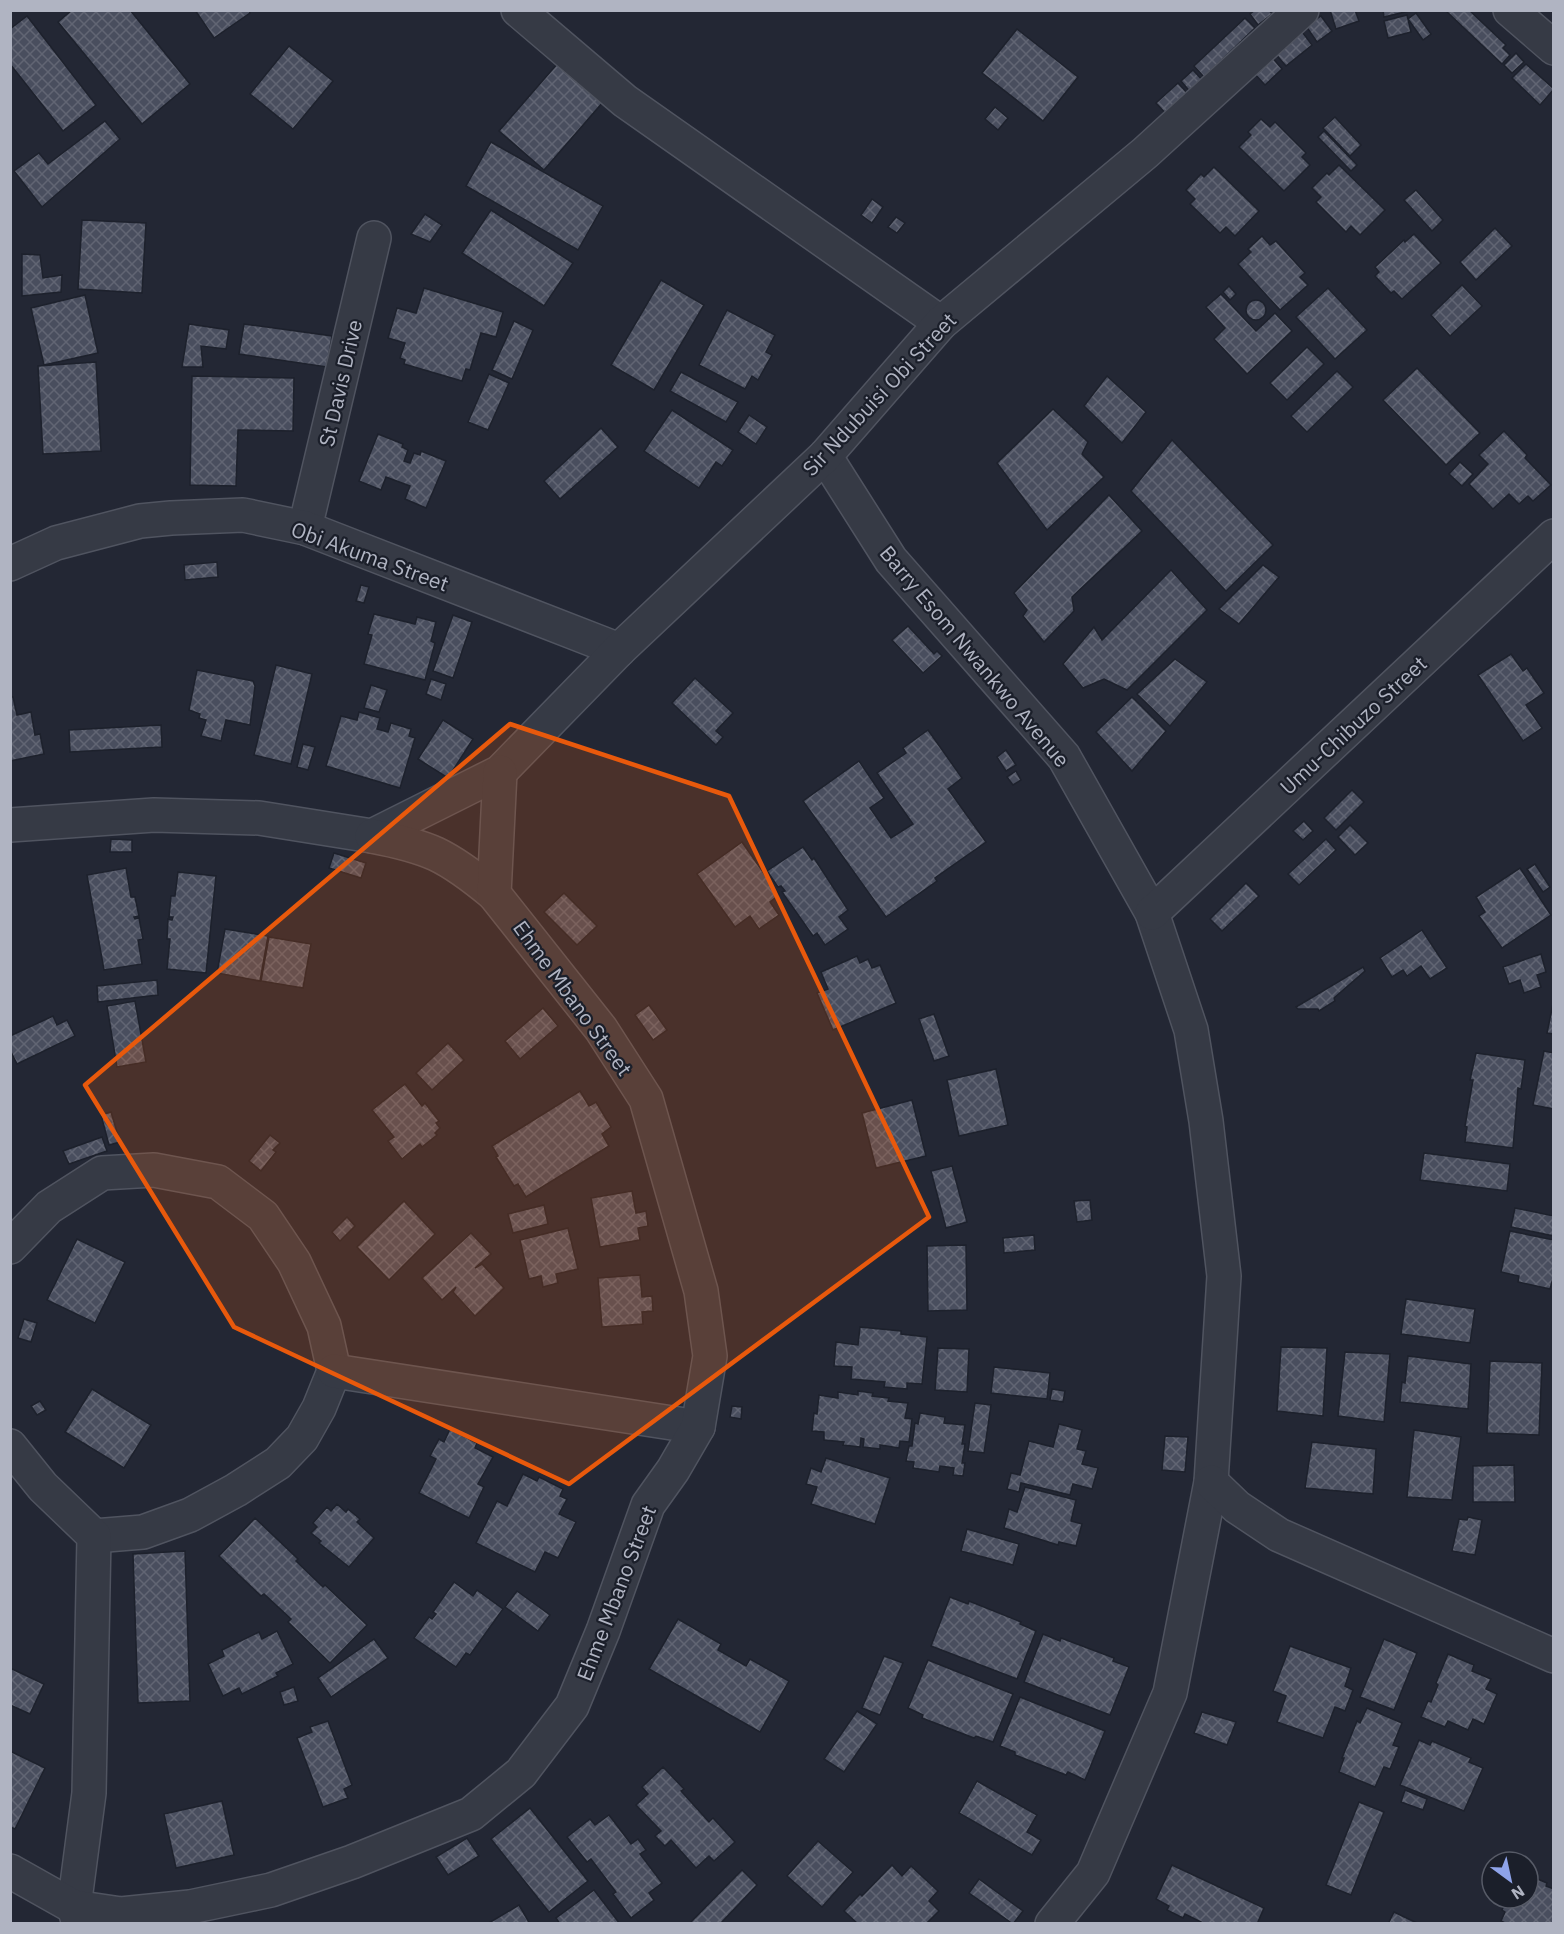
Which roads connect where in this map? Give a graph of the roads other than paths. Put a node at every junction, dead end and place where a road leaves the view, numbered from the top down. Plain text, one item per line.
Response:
1 (518, 10) edge
2 (1302, 10) edge
3 (1510, 10) edge
4 (1554, 48) edge
5 (374, 237) dead end
6 (941, 323) junction
7 (825, 456) junction
8 (305, 528) junction
9 (1554, 536) edge
10 (10, 564) edge
11 (619, 650) junction
12 (500, 772) junction
13 (10, 825) edge
14 (372, 836) junction
15 (494, 894) junction
16 (1152, 913) junction
17 (10, 1247) edge
18 (334, 1371) junction
19 (698, 1427) junction
20 (10, 1446) edge
21 (1211, 1482) junction
22 (94, 1536) junction
23 (1554, 1656) edge
24 (10, 1871) edge
25 (76, 1915) edge
26 (1052, 1923) edge

1 - 6 street
2 - 6 street, Sir Ndubuisi Obi Street
3 - 4 street
5 - 8 street, St Davis Drive
6 - 7 street, Sir Ndubuisi Obi Street
7 - 11 street, Sir Ndubuisi Obi Street
7 - 16 street, Barry Esom Nwankwo Avenue
8 - 10 street, Obi Akuma Street
8 - 11 street, Obi Akuma Street
9 - 16 street, Umu-Chibuzo Street
11 - 12 street, Sir Ndubuisi Obi Street
12 - 14 street, Sir Ndubuisi Obi Street
12 - 15 street
13 - 14 street, Ehme Mbano Street
14 - 15 street, Ehme Mbano Street
15 - 19 street, Ehme Mbano Street
16 - 21 street, Barry Esom Nwankwo Avenue
17 - 18 street
18 - 19 street
18 - 22 street
19 - 25 street, Ehme Mbano Street
20 - 22 street
21 - 23 street
21 - 26 street, Barry Esom Nwankwo Avenue
22 - 25 street
24 - 25 street

